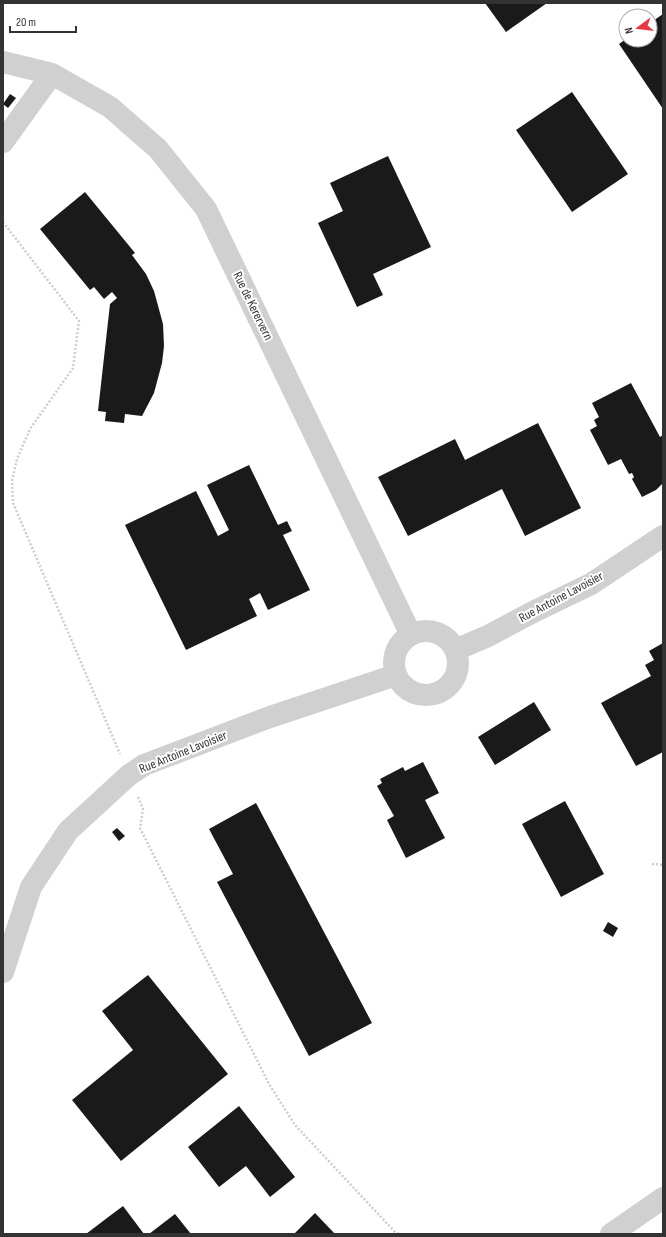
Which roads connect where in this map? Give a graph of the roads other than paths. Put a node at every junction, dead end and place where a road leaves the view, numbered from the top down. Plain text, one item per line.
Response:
1 (3, 62) edge
2 (52, 74) junction
3 (3, 142) edge
4 (663, 536) edge
5 (411, 635) junction
6 (455, 650) junction
7 (396, 675) junction
8 (3, 972) edge
9 (663, 1198) edge
10 (611, 1234) edge

1 - 2 street, Rue de Kerervern
2 - 3 street
2 - 5 street, Rue de Kerervern
4 - 6 street, Rue Antoine Lavoisier
5 - 6 street
5 - 7 street
6 - 7 street
7 - 8 street, Rue Antoine Lavoisier
9 - 10 street

